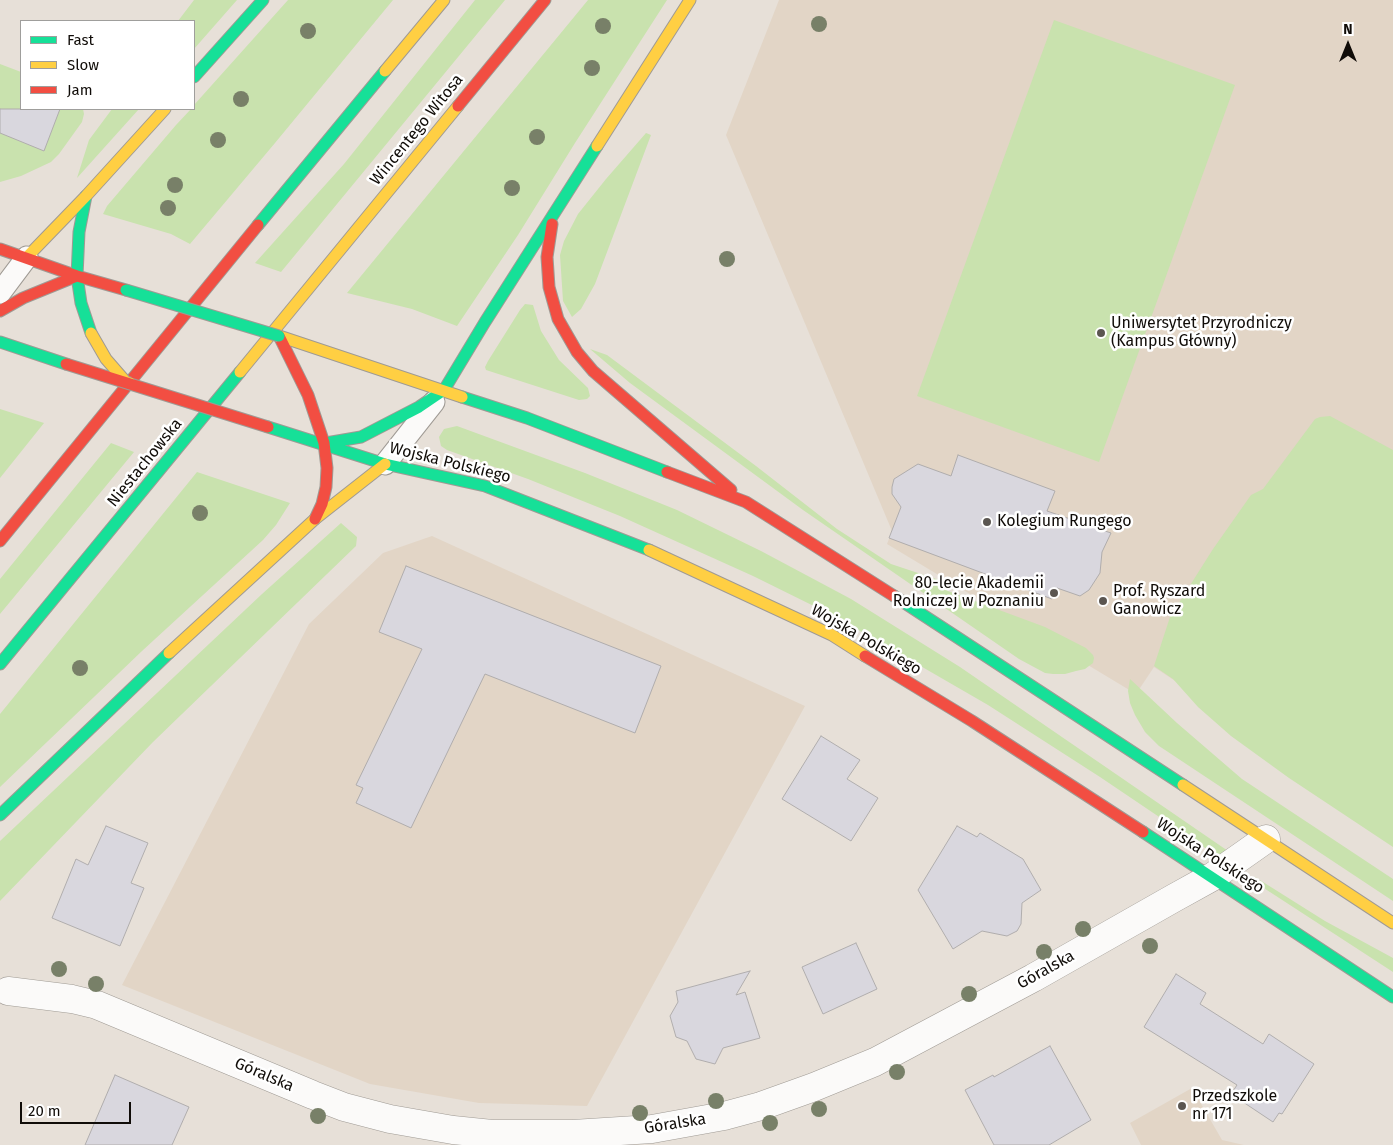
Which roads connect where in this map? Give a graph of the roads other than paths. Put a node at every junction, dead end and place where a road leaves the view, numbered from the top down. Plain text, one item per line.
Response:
1 (263, 0) edge
2 (444, 0) edge
3 (546, 0) edge
4 (690, 0) edge
5 (195, 76) edge
6 (164, 110) edge
7 (86, 196) junction
8 (562, 202) junction
9 (0, 249) edge
10 (26, 257) junction
11 (77, 276) junction
12 (314, 281) joint
13 (0, 293) edge
14 (0, 311) edge
15 (279, 336) junction
16 (0, 342) edge
17 (139, 386) junction
18 (444, 390) junction
19 (324, 444) junction
20 (384, 464) junction
21 (746, 502) junction
22 (314, 519) junction
23 (0, 541) edge
24 (0, 664) edge
25 (0, 816) edge
26 (1266, 839) junction
27 (1212, 877) junction
28 (1393, 923) edge
29 (8, 991) dead end
30 (1393, 997) edge

1 - 5 street
2 - 23 street
3 - 12 street, Wincentego Witosa
4 - 8 street
6 - 7 street
7 - 10 street
7 - 11 street
8 - 18 street
8 - 21 street
9 - 10 street
10 - 11 street
10 - 13 lane
11 - 14 street
11 - 15 street, bridge
11 - 17 street, bridge
12 - 24 street, Niestachowska
15 - 18 street
15 - 19 street
16 - 17 street, bridge
17 - 19 street, Wojska Polskiego, bridge
18 - 19 street
18 - 20 lane
18 - 21 street
19 - 20 street, Wojska Polskiego
19 - 22 street
20 - 22 street
20 - 27 street, Wojska Polskiego
21 - 26 street
22 - 25 street
26 - 27 street, Góralska
26 - 28 street
27 - 29 street, Góralska
27 - 30 street, Wojska Polskiego

